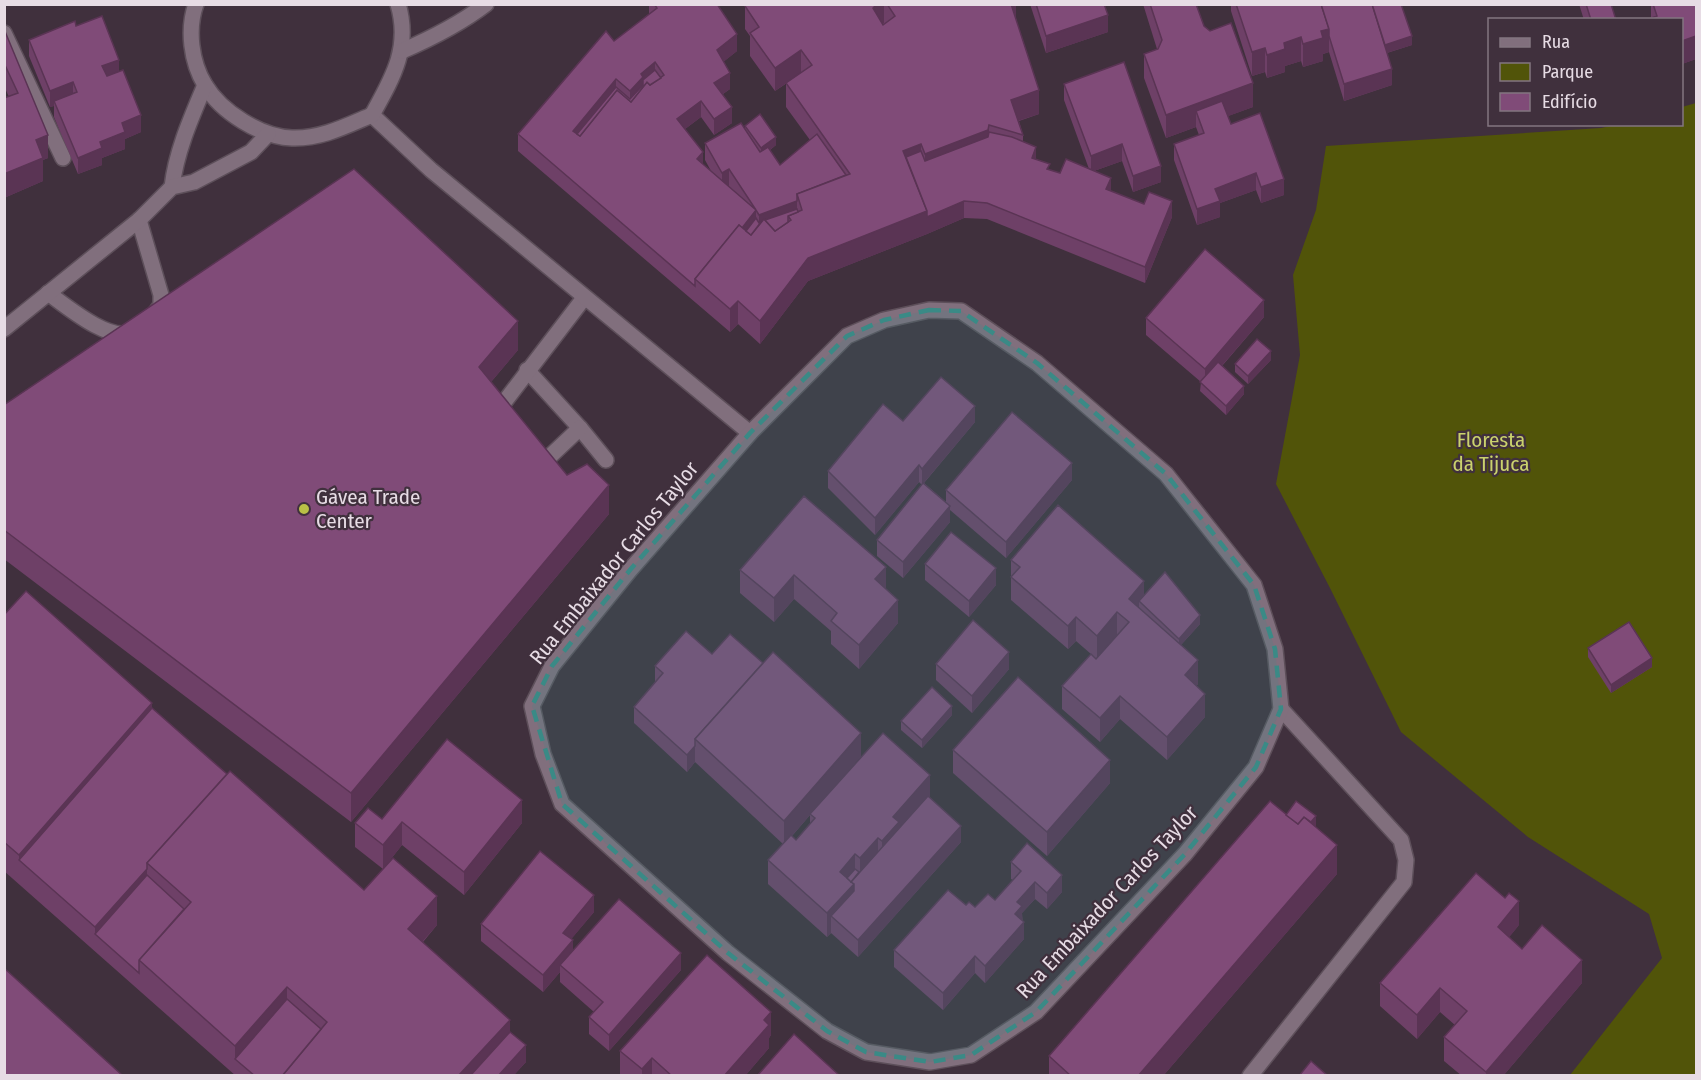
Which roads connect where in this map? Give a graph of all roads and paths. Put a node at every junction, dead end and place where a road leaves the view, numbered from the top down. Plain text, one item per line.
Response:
1 (195, 4) edge
2 (398, 4) edge
3 (486, 4) edge
4 (4, 33) edge
5 (402, 51) junction
6 (205, 85) junction
7 (372, 115) junction
8 (268, 134) junction
9 (63, 158) dead end
10 (172, 188) junction
11 (139, 220) junction
12 (48, 293) junction
13 (584, 298) junction
14 (4, 329) edge
15 (527, 370) junction
16 (499, 409) edge
17 (580, 428) junction
18 (750, 433) junction
19 (606, 460) dead end
20 (544, 462) edge
21 (1281, 709) junction
22 (1250, 1076) edge

1 - 6 street
2 - 5 street
3 - 5 street
4 - 9 street
5 - 7 street
6 - 8 street
6 - 10 street
7 - 8 street
7 - 13 street
8 - 10 street
10 - 11 street
11 - 12 street
11 - 12 street
12 - 14 street
13 - 15 street
13 - 18 street
15 - 16 street
15 - 17 street
17 - 19 street
17 - 20 street
18 - 21 street, Rua Embaixador Carlos Taylor
18 - 21 street, Rua Embaixador Carlos Taylor
21 - 22 street

